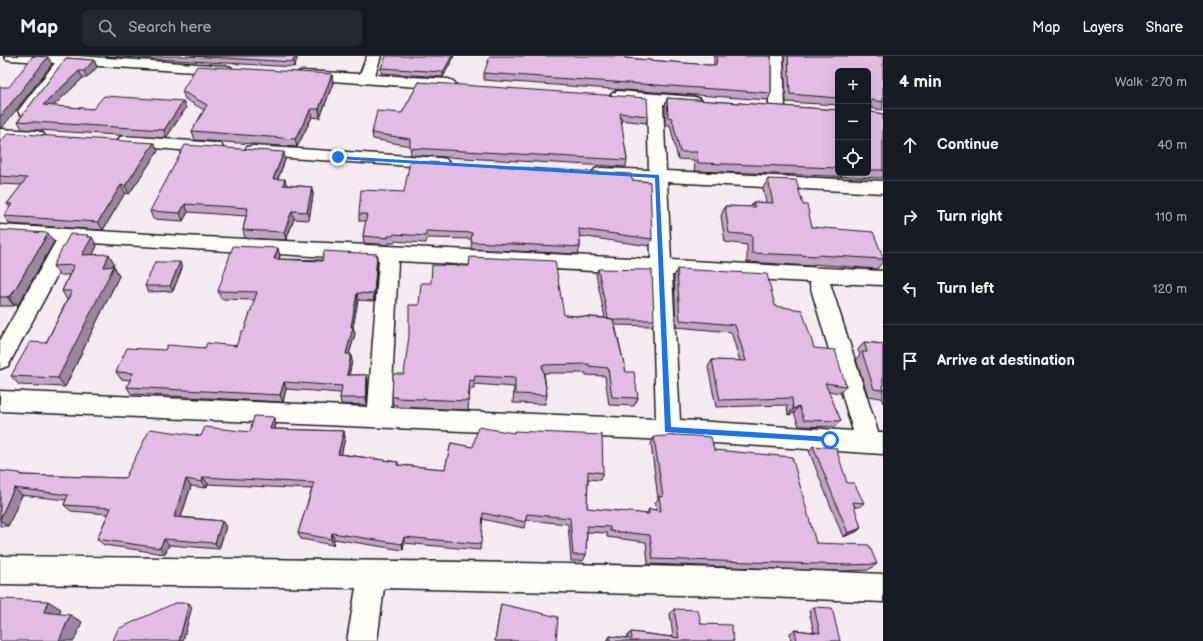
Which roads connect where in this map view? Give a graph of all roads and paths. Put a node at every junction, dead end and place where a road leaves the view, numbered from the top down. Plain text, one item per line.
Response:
1 (11, 56) edge
2 (374, 56) edge
3 (776, 56) edge
4 (66, 58) edge
5 (240, 71) edge
6 (287, 74) edge
7 (366, 79) junction
8 (464, 85) edge
9 (607, 96) edge
10 (655, 99) junction
11 (708, 103) edge
12 (762, 107) edge
13 (777, 108) junction
14 (792, 109) edge
15 (3, 137) edge
16 (56, 137) edge
17 (111, 140) edge
18 (458, 165) edge
19 (582, 172) edge
20 (658, 176) junction
21 (883, 187) edge
22 (0, 230) edge
23 (69, 235) junction
24 (389, 254) junction
25 (661, 268) junction
26 (817, 274) junction
27 (883, 278) edge
28 (0, 360) edge
29 (0, 401) edge
30 (379, 417) junction
31 (668, 430) junction
32 (876, 442) edge
33 (0, 570) edge
34 (372, 574) junction
35 (883, 588) edge
36 (362, 641) edge

1 - 4 street
2 - 7 street
3 - 13 street
4 - 5 street
4 - 15 street
6 - 7 street
7 - 8 street
9 - 10 street
10 - 11 street
10 - 20 street
12 - 13 street
13 - 14 street
15 - 16 street
17 - 18 street
19 - 20 street
20 - 21 street
20 - 25 street
22 - 23 street
23 - 24 street
23 - 28 street
24 - 25 street
24 - 30 street
25 - 26 street
25 - 31 street
26 - 27 street
26 - 32 street
29 - 30 street
30 - 31 street
31 - 32 street
33 - 34 street
34 - 35 street
34 - 36 street

